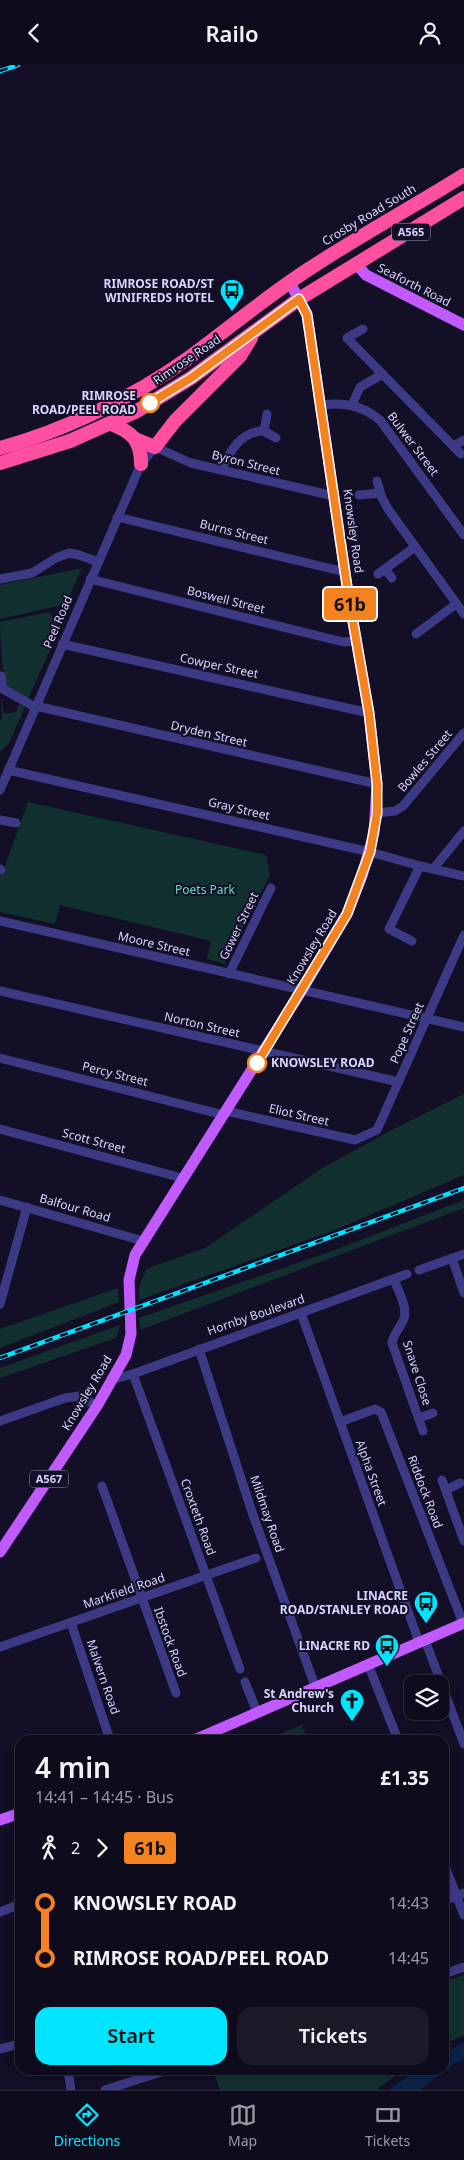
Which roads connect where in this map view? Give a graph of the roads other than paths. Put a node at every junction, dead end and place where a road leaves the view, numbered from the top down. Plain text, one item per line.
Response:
1 (464, 175) edge
2 (464, 198) edge
3 (356, 264) junction
4 (290, 283) junction
5 (299, 299) junction
6 (464, 325) edge
7 (363, 329) dead end
8 (257, 330) junction
9 (383, 373) junction
10 (321, 405) junction
11 (352, 405) junction
12 (268, 414) dead end
13 (111, 424) junction
14 (264, 431) junction
15 (135, 439) junction
16 (276, 439) dead end
17 (464, 440) edge
18 (455, 445) junction
19 (155, 447) junction
20 (0, 448) edge
21 (462, 454) dead end
22 (0, 463) edge
23 (140, 464) junction
24 (221, 470) junction
25 (377, 481) dead end
26 (380, 493) junction
27 (360, 495) dead end
28 (334, 496) junction
29 (118, 517) junction
30 (464, 535) edge
31 (415, 547) junction
32 (98, 562) junction
33 (345, 572) junction
34 (392, 578) dead end
35 (0, 579) edge
36 (90, 579) junction
37 (456, 604) junction
38 (464, 614) edge
39 (427, 626) junction
40 (416, 635) dead end
41 (433, 635) dead end
42 (356, 641) junction
43 (62, 644) junction
44 (1, 676) edge
45 (35, 707) junction
46 (369, 713) junction
47 (464, 733) edge
48 (8, 770) junction
49 (377, 784) junction
50 (0, 790) edge
51 (377, 813) junction
52 (0, 820) edge
53 (16, 823) dead end
54 (464, 831) edge
55 (370, 852) junction
56 (420, 866) junction
57 (434, 868) junction
58 (464, 876) edge
59 (271, 888) dead end
60 (0, 921) edge
61 (464, 935) edge
62 (412, 941) dead end
63 (229, 974) junction
64 (302, 990) junction
65 (0, 991) edge
66 (427, 1018) junction
67 (464, 1027) edge
68 (264, 1052) junction
69 (0, 1058) edge
70 (399, 1082) junction
71 (225, 1113) junction
72 (0, 1129) edge
73 (366, 1136) joint
74 (182, 1179) junction
75 (0, 1200) edge
76 (27, 1207) junction
77 (143, 1241) junction
78 (464, 1254) edge
79 (452, 1258) junction
80 (419, 1270) dead end
81 (407, 1274) dead end
82 (394, 1280) junction
83 (464, 1293) edge
84 (0, 1304) edge
85 (301, 1313) junction
86 (199, 1349) junction
87 (133, 1374) junction
88 (114, 1379) junction
89 (97, 1406) junction
90 (433, 1413) dead end
91 (420, 1418) junction
92 (0, 1421) edge
93 (340, 1422) junction
94 (423, 1431) dead end
95 (442, 1480) dead end
96 (460, 1483) dead end
97 (102, 1486) dead end
98 (446, 1490) junction
99 (464, 1541) edge
100 (0, 1552) edge
101 (256, 1558) dead end
102 (207, 1576) junction
103 (141, 1598) junction
104 (71, 1623) junction
105 (463, 1623) edge
106 (422, 1641) junction
107 (0, 1647) edge
108 (368, 1663) junction
109 (240, 1669) dead end
110 (245, 1682) dead end
111 (315, 1686) junction
112 (176, 1693) dead end
113 (257, 1712) junction
114 (108, 1735) edge
115 (205, 1735) edge
116 (396, 1735) edge
117 (464, 1744) edge
118 (15, 1815) edge
119 (2, 1821) edge
120 (449, 1874) edge
121 (460, 1895) edge
122 (15, 1906) edge
123 (0, 1912) edge
124 (464, 1915) edge
125 (464, 1967) edge
126 (449, 1972) edge
127 (15, 2045) edge
128 (0, 2049) edge
129 (69, 2075) edge
130 (152, 2075) edge
131 (71, 2090) edge
132 (105, 2090) edge

1 - 4 highway, Crosby Road South / A565
2 - 3 highway, A565
3 - 5 highway, A565
3 - 6 main road, Seaforth Road
4 - 5 main road, Knowsley Road / A567
4 - 20 highway, Rimrose Road / A565
5 - 8 highway, Rimrose Road / A565
5 - 10 main road, Knowsley Road / A567
7 - 9 street
8 - 13 highway, Rimrose Road / A565
8 - 19 highway
9 - 11 street
9 - 18 street
10 - 11 street, Bulwer Street
10 - 28 main road, Knowsley Road / A567
11 - 30 street, Bulwer Street
12 - 14 street
13 - 15 highway
13 - 22 highway, Rimrose Road / A565
14 - 16 street
14 - 24 street
15 - 19 highway
15 - 23 highway
17 - 18 street
18 - 21 street
19 - 23 street, Peel Road
19 - 24 street, Byron Street
23 - 29 street, Peel Road
24 - 28 street, Byron Street
25 - 26 street
26 - 27 street
26 - 31 street
28 - 33 main road, Knowsley Road / A567
29 - 32 street, Peel Road
29 - 33 street, Burns Street
31 - 34 street
31 - 37 street
32 - 35 street
32 - 36 street, Peel Road
33 - 42 main road, Knowsley Road / A567
36 - 42 street, Boswell Street
36 - 43 street, Peel Road
37 - 38 street
37 - 39 street
39 - 40 street
39 - 41 street
42 - 46 main road, Knowsley Road / A567
43 - 45 street, Peel Road
43 - 46 street, Cowper Street
44 - 45 street, Dryden Street
45 - 48 street, Peel Road
45 - 49 street, Dryden Street
46 - 49 main road, Knowsley Road / A567
47 - 51 street, Bowles Street
48 - 50 street, Peel Road
48 - 55 street, Gray Street
49 - 51 main road, Knowsley Road / A567
51 - 55 main road, Knowsley Road / A567
52 - 53 street
54 - 57 street
55 - 56 street, Gray Street
55 - 64 main road, Knowsley Road / A567
56 - 57 street, Gray Street
56 - 62 street
57 - 58 street, Gray Street
59 - 63 street, Gower Street
60 - 63 street, Moore Street
61 - 66 street, Pope Street
63 - 64 street, Moore Street
64 - 66 street, Moore Street
64 - 68 main road, Knowsley Road / A567
65 - 68 street, Norton Street
66 - 67 street, Moore Street
66 - 70 street, Pope Street
68 - 70 street, Norton Street
68 - 71 main road, Knowsley Road / A567
69 - 71 street, Percy Street
70 - 73 street, Pope Street
71 - 73 street, Eliot Street
71 - 74 main road, Knowsley Road / A567
72 - 74 street, Scott Street
74 - 77 main road, Knowsley Road / A567
75 - 76 street, Balfour Road
76 - 77 street, Balfour Road
76 - 84 street
77 - 88 main road, Knowsley Road / A567
78 - 79 street
79 - 80 street
79 - 83 street
81 - 82 street, Hornby Boulevard
82 - 85 street, Hornby Boulevard
82 - 91 street, Snave Close
85 - 86 street, Hornby Boulevard
85 - 93 street, Alpha Street
86 - 87 street, Hornby Boulevard
86 - 111 street, Mildmay Road
87 - 88 street, Hornby Boulevard
87 - 102 street, Croxteth Road
88 - 89 main road, Knowsley Road / A567
89 - 92 street
89 - 100 main road, Knowsley Road / A567
90 - 91 street, Snave Close
91 - 94 street, Snave Close
93 - 105 street, Riddock Road
93 - 106 street, Alpha Street
95 - 98 street
96 - 98 street
97 - 103 street, Ibstock Road
98 - 99 street
101 - 102 street, Markfield Road
102 - 103 street, Markfield Road
102 - 109 street, Croxteth Road
103 - 104 street, Markfield Road
103 - 112 street, Ibstock Road
104 - 107 street, Markfield Road
104 - 114 street, Malvern Road
105 - 106 main road
106 - 108 main road
106 - 117 street, Alpha Street
108 - 111 main road
108 - 116 street
110 - 113 street
111 - 113 main road
113 - 115 main road
118 - 119 main road
120 - 121 street
121 - 124 street
122 - 123 street
125 - 126 street
127 - 128 street
129 - 131 street
130 - 132 street

